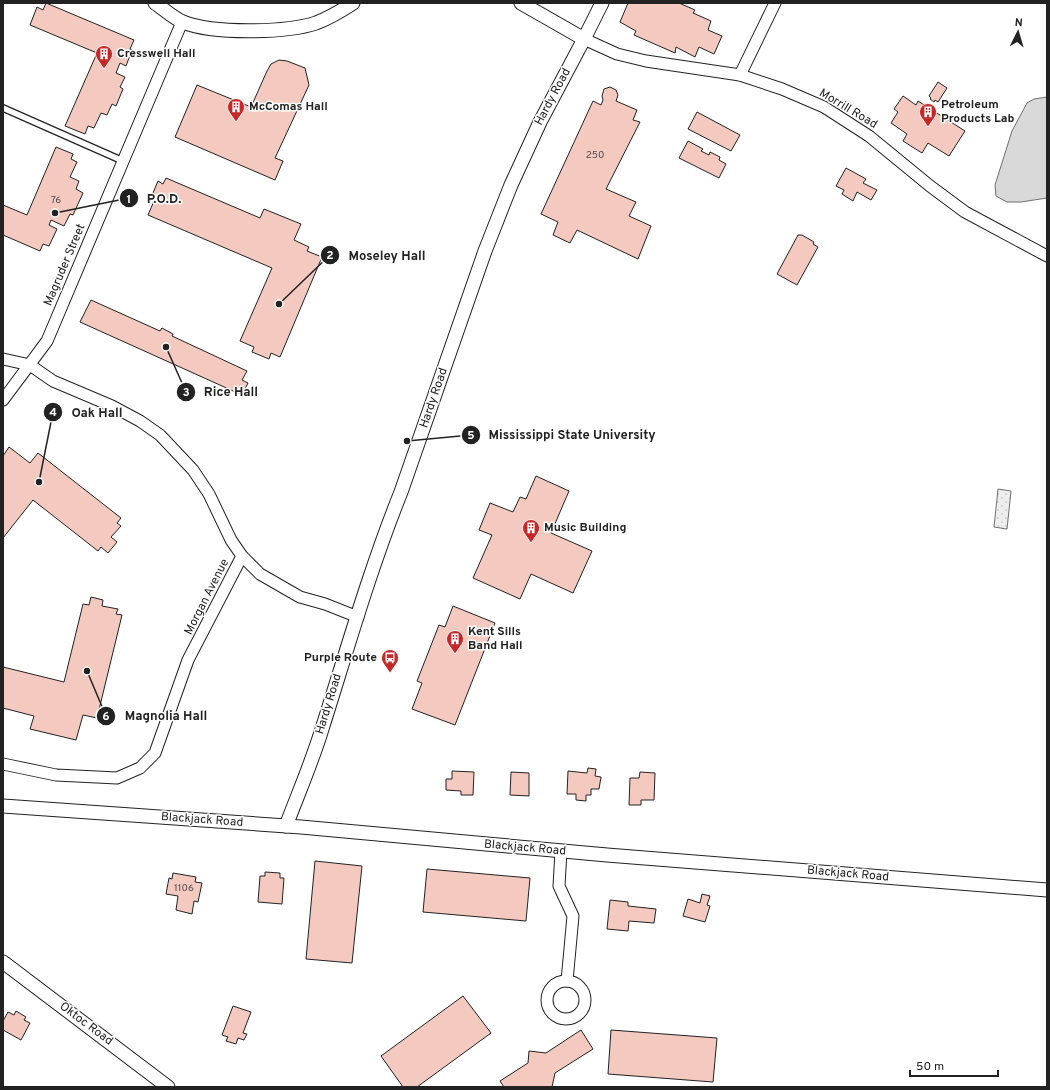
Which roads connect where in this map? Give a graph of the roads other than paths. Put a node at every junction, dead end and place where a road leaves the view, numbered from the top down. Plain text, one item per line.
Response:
1 (155, 3) edge
2 (353, 3) edge
3 (521, 3) edge
4 (602, 3) edge
5 (775, 3) edge
6 (182, 22) junction
7 (584, 39) junction
8 (740, 75) junction
9 (3, 108) edge
10 (123, 161) junction
11 (1047, 256) edge
12 (3, 359) edge
13 (30, 365) junction
14 (3, 400) edge
15 (242, 556) junction
16 (358, 616) junction
17 (3, 764) edge
18 (3, 806) edge
19 (286, 826) junction
20 (561, 851) junction
21 (1047, 890) edge
22 (3, 962) edge
23 (567, 981) dead end
24 (168, 1087) edge

1 - 6 street
2 - 6 street
3 - 7 street
4 - 7 street, Hardy Road
5 - 8 street
6 - 10 street, Magruder Street
7 - 8 street, Morrill Road
7 - 16 street, Hardy Road
8 - 11 street, Morrill Road
9 - 10 lane
10 - 13 street, Magruder Street
12 - 13 street
13 - 14 street, Magruder Street
13 - 15 street, Morgan Avenue
15 - 16 street
15 - 17 street, Morgan Avenue
16 - 19 street, Hardy Road
18 - 19 street, Blackjack Road
19 - 20 street, Blackjack Road
20 - 21 street, Blackjack Road
20 - 23 street
22 - 24 street, Oktoc Road

